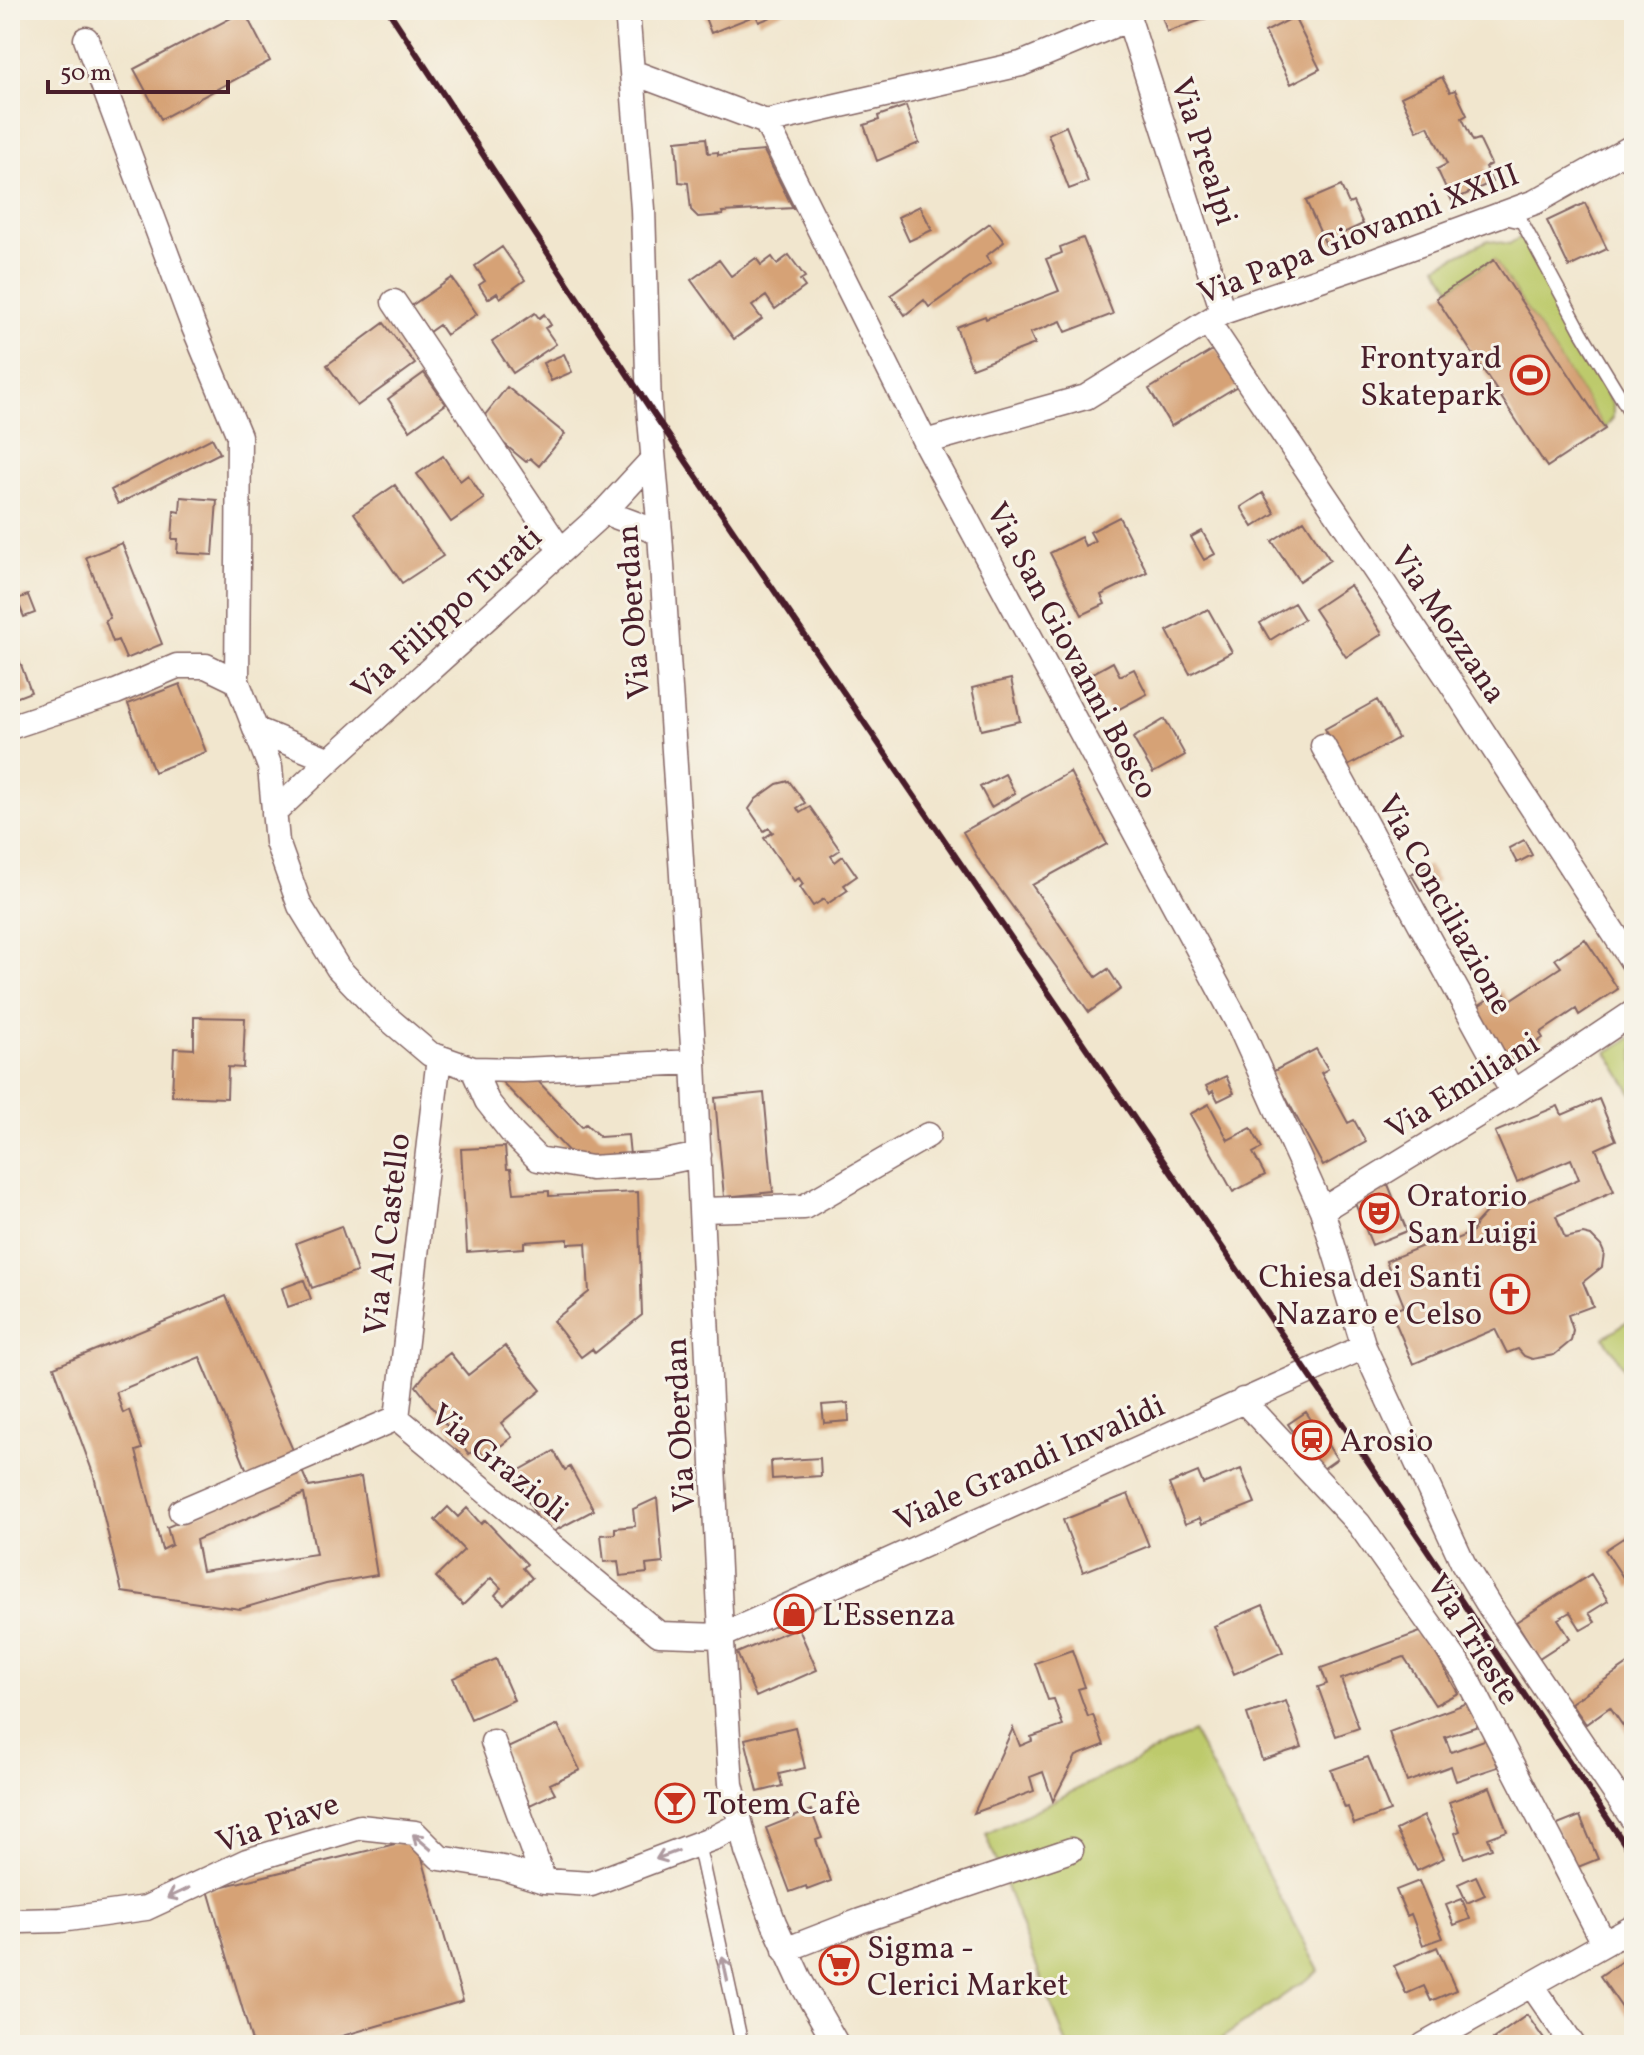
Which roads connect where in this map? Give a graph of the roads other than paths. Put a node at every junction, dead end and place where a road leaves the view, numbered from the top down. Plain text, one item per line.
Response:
1 (627, 10) edge
2 (1128, 14) edge
3 (86, 39) dead end
4 (632, 72) junction
5 (766, 122) junction
6 (1634, 146) edge
7 (1490, 218) junction
8 (394, 302) dead end
9 (1216, 317) junction
10 (1634, 419) edge
11 (925, 442) junction
12 (653, 459) junction
13 (604, 512) junction
14 (660, 533) junction
15 (561, 551) junction
16 (237, 681) junction
17 (10, 727) edge
18 (255, 729) junction
19 (1323, 746) dead end
20 (330, 760) junction
21 (274, 813) junction
22 (1634, 964) edge
23 (1634, 1012) edge
24 (439, 1057) junction
25 (694, 1062) junction
26 (473, 1069) junction
27 (1513, 1093) junction
28 (928, 1135) dead end
29 (699, 1155) junction
30 (701, 1210) junction
31 (1322, 1210) junction
32 (1364, 1347) junction
33 (1243, 1400) junction
34 (397, 1418) junction
35 (181, 1511) dead end
36 (721, 1636) junction
37 (493, 1742) dead end
38 (1634, 1821) edge
39 (739, 1825) junction
40 (698, 1843) junction
41 (1071, 1850) dead end
42 (544, 1881) junction
43 (10, 1919) edge
44 (1634, 1927) edge
45 (1604, 1943) junction
46 (785, 1950) junction
47 (1531, 1984) junction
48 (830, 2042) edge
49 (742, 2045) edge
50 (1424, 2045) edge
51 (1573, 2045) edge

1 - 4 street, Via Oberdan
2 - 5 street
2 - 9 street, Via Prealpi
3 - 16 street
4 - 5 street
4 - 12 street, Via Oberdan
5 - 11 street, Via San Giovanni Bosco
6 - 7 street, Via Papa Giovanni XXIII
7 - 9 street, Via Papa Giovanni XXIII
7 - 10 lane
8 - 15 street
9 - 11 street, Via Papa Giovanni XXIII
9 - 22 street, Via Mozzana
11 - 31 street, Via San Giovanni Bosco
12 - 13 street, Via Filippo Turati
12 - 14 street, Via Oberdan
13 - 14 street
13 - 15 street, Via Filippo Turati
14 - 25 street, Via Oberdan
15 - 20 street, Via Filippo Turati
16 - 17 street
16 - 18 street
18 - 20 street
18 - 21 street
19 - 27 street, Via Conciliazione
20 - 21 street, Via Filippo Turati
21 - 24 street
23 - 27 street, Via Emiliani
24 - 26 street
24 - 34 street, Via Al Castello
25 - 26 street
25 - 29 street, Via Oberdan
26 - 29 street
27 - 31 street, Via Emiliani
28 - 30 street
29 - 30 street, Via Oberdan
30 - 36 street, Via Oberdan
31 - 32 street, Via San Giovanni Bosco
32 - 33 street, Viale Grandi Invalidi
32 - 38 street, Via San Giovanni Bosco
33 - 36 street, Viale Grandi Invalidi
33 - 45 street, Via Trieste
34 - 35 street, Via Grazioli
34 - 36 street, Via Grazioli
36 - 39 street, Via Oberdan
37 - 42 street
39 - 40 street, Via Piave
39 - 46 street, Via Oberdan
40 -> 42 street, Via Piave
49 -> 40 lane
41 - 46 street
42 -> 43 street, Via Piave
44 - 45 street
45 - 47 street
46 - 48 street, Via Oberdan
47 - 50 street
47 - 51 street

